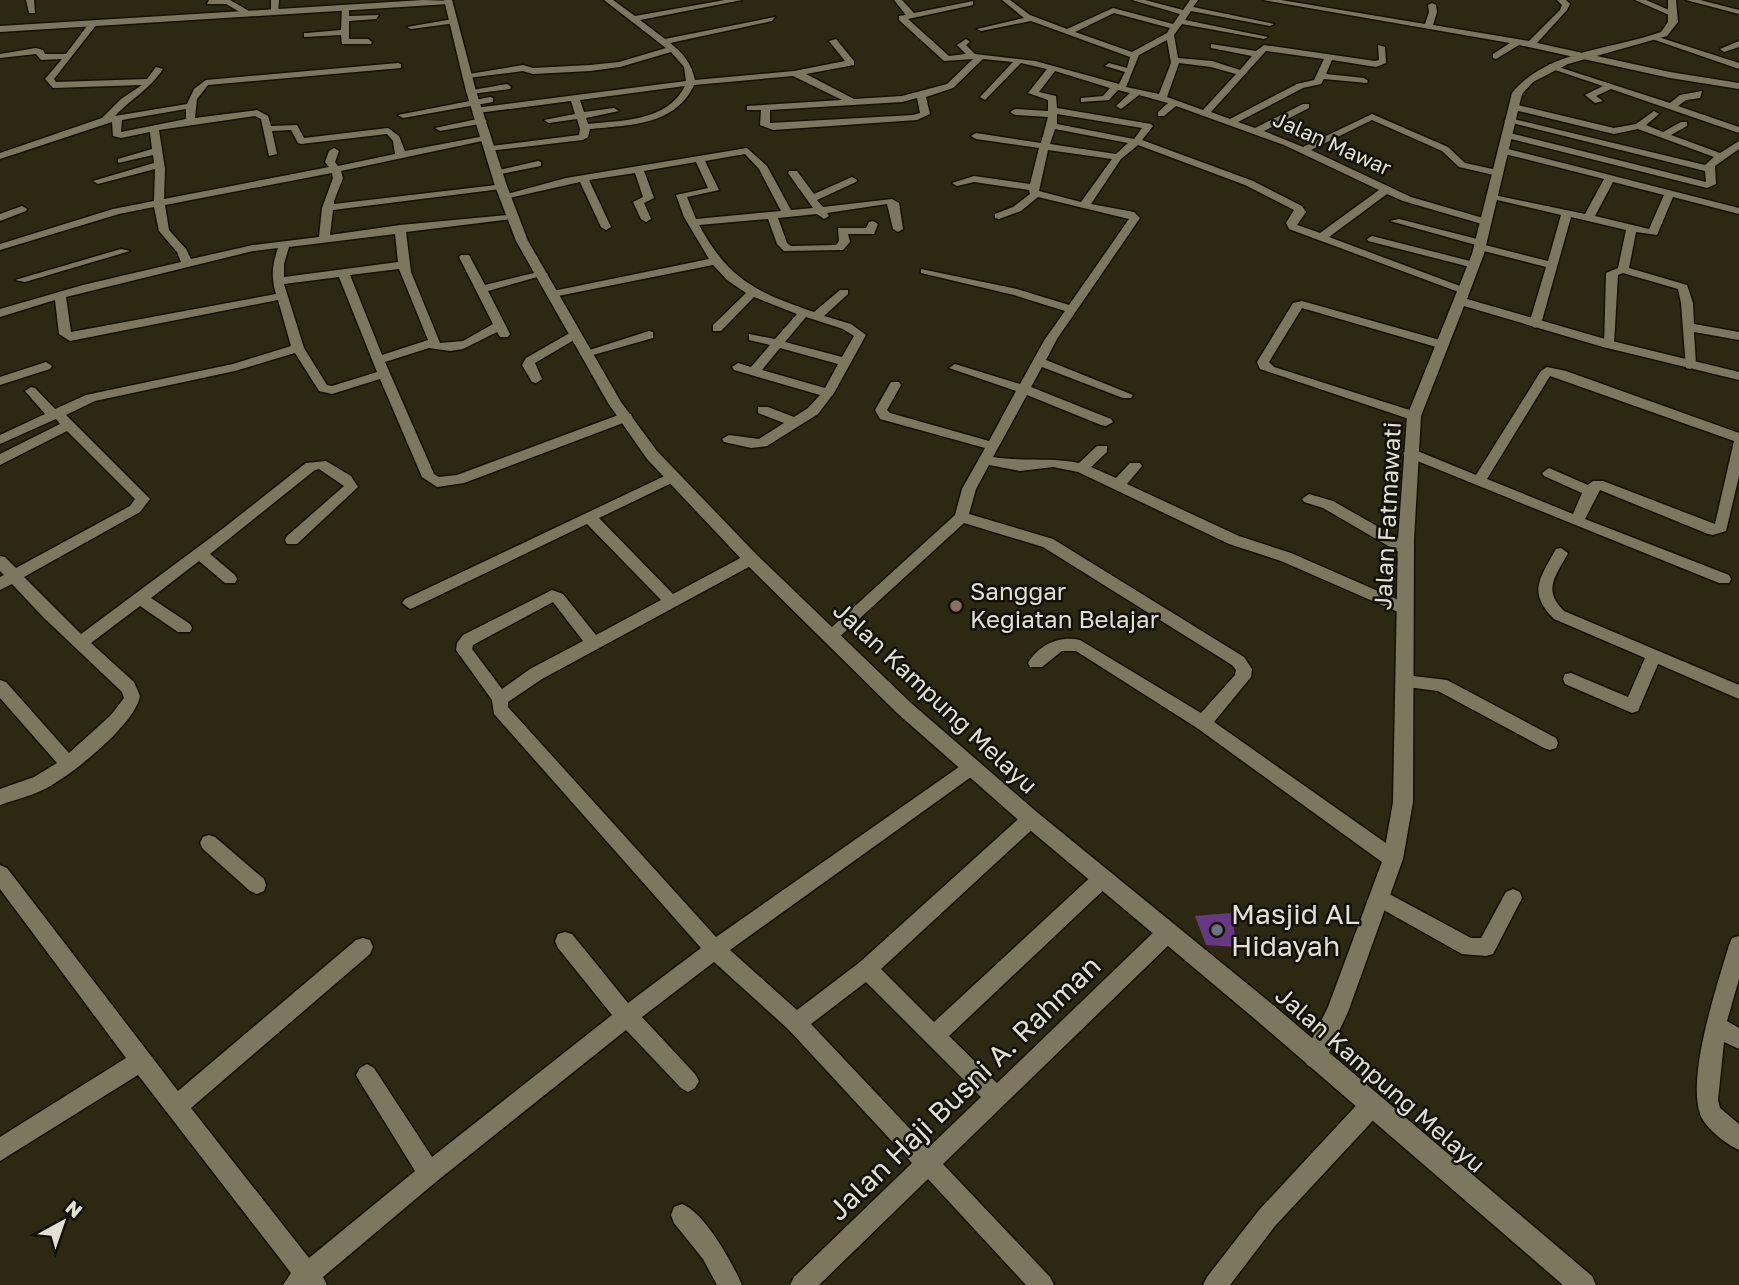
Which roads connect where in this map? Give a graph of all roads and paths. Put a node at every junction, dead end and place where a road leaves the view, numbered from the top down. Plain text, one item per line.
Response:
1 (30, 0) edge
2 (275, 0) edge
3 (449, 0) edge
4 (456, 0) edge
5 (608, 0) edge
6 (737, 0) edge
7 (898, 0) edge
8 (931, 0) edge
9 (967, 0) edge
10 (1006, 0) edge
11 (1136, 0) edge
12 (1267, 0) edge
13 (1351, 0) edge
14 (1561, 0) edge
15 (1639, 0) edge
16 (1690, 0) edge
17 (210, 2) dead end
18 (381, 3) edge
19 (1315, 5) edge
20 (1432, 5) dead end
21 (1672, 6) edge
22 (345, 8) junction
23 (940, 10) junction
24 (32, 11) dead end
25 (275, 12) junction
26 (1739, 12) edge
27 (250, 13) junction
28 (1184, 13) edge
29 (1021, 15) junction
30 (1353, 15) junction
31 (912, 16) junction
32 (376, 17) dead end
33 (344, 19) junction
34 (634, 19) junction
35 (772, 19) dead end
36 (993, 19) dead end
37 (1030, 19) junction
38 (453, 21) junction
39 (93, 24) junction
40 (1270, 24) dead end
41 (411, 27) dead end
42 (1428, 27) junction
43 (981, 29) dead end
44 (0, 30) edge
45 (344, 32) junction
46 (1068, 32) junction
47 (307, 35) dead end
48 (1264, 37) dead end
49 (1655, 37) junction
50 (833, 41) dead end
51 (368, 42) dead end
52 (664, 42) junction
53 (1517, 42) junction
54 (1739, 44) edge
55 (1531, 45) junction
56 (1214, 46) dead end
57 (1381, 47) dead end
58 (672, 49) junction
59 (937, 49) junction
60 (1724, 49) dead end
61 (1257, 54) junction
62 (69, 55) junction
63 (976, 55) junction
64 (1, 56) edge
65 (1134, 56) junction
66 (1588, 56) junction
67 (1329, 57) junction
68 (1496, 57) dead end
69 (503, 60) dead end
70 (1018, 61) junction
71 (1174, 61) junction
72 (398, 66) dead end
73 (1109, 66) dead end
74 (1552, 66) junction
75 (1739, 66) edge
76 (159, 69) dead end
77 (1052, 69) junction
78 (1130, 71) junction
79 (800, 73) junction
80 (1242, 73) junction
81 (1321, 76) junction
82 (498, 77) dead end
83 (1364, 81) dead end
84 (150, 82) junction
85 (691, 83) junction
86 (1611, 86) junction
87 (1635, 86) dead end
88 (1739, 86) edge
89 (507, 87) dead end
90 (1119, 87) junction
91 (1625, 91) junction
92 (538, 92) dead end
93 (1137, 92) junction
94 (1699, 93) dead end
95 (921, 94) junction
96 (985, 97) dead end
97 (575, 98) junction
98 (1162, 98) junction
99 (1084, 100) dead end
100 (851, 101) junction
101 (1598, 101) dead end
102 (1175, 102) junction
103 (190, 106) junction
104 (1121, 106) dead end
105 (1306, 106) dead end
106 (766, 107) junction
107 (1672, 107) junction
108 (750, 108) dead end
109 (614, 111) dead end
110 (1014, 112) dead end
111 (1052, 112) junction
112 (1205, 113) junction
113 (1161, 114) dead end
114 (1654, 114) dead end
115 (403, 115) dead end
116 (581, 116) junction
117 (904, 118) junction
118 (117, 119) junction
119 (105, 120) junction
120 (549, 120) dead end
121 (191, 121) junction
122 (1232, 122) junction
123 (1684, 124) dead end
124 (483, 126) junction
125 (1052, 126) junction
126 (584, 127) junction
127 (154, 128) junction
128 (440, 128) dead end
129 (1508, 128) junction
130 (267, 129) junction
131 (905, 130) dead end
132 (1739, 130) edge
133 (1257, 131) junction
134 (1639, 134) junction
135 (1664, 135) junction
136 (976, 136) dead end
137 (1136, 142) junction
138 (587, 144) dead end
139 (1739, 144) edge
140 (1045, 145) junction
141 (334, 150) dead end
142 (1304, 150) junction
143 (157, 151) junction
144 (272, 154) dead end
145 (400, 155) junction
146 (0, 156) edge
147 (1719, 156) junction
148 (1118, 157) junction
149 (1652, 157) junction
150 (699, 158) junction
151 (121, 161) dead end
152 (1548, 162) junction
153 (538, 164) dead end
154 (159, 165) junction
155 (336, 169) junction
156 (638, 169) junction
157 (1709, 169) junction
158 (793, 173) dead end
159 (1498, 173) junction
160 (1539, 175) dead end
161 (583, 178) junction
162 (1609, 179) junction
163 (852, 180) dead end
164 (98, 181) dead end
165 (957, 183) dead end
166 (1707, 185) junction
167 (1387, 189) junction
168 (1035, 191) junction
169 (1669, 195) junction
170 (1493, 196) junction
171 (666, 197) junction
172 (811, 198) junction
173 (1705, 202) junction
174 (159, 203) junction
175 (1084, 206) junction
176 (327, 208) junction
177 (22, 209) dead end
178 (1739, 211) edge
179 (1567, 212) junction
180 (772, 214) junction
181 (786, 214) junction
182 (822, 214) junction
183 (513, 216) junction
184 (999, 216) dead end
185 (1589, 217) junction
186 (0, 218) edge
187 (646, 219) dead end
188 (694, 222) junction
189 (1395, 222) dead end
190 (1486, 222) junction
191 (873, 224) dead end
192 (606, 227) dead end
193 (400, 228) junction
194 (1632, 228) junction
195 (898, 229) dead end
196 (324, 237) junction
197 (1321, 238) junction
198 (1372, 239) dead end
199 (285, 243) junction
200 (1480, 245) junction
201 (0, 247) edge
202 (125, 251) dead end
203 (465, 257) dead end
204 (717, 261) junction
205 (187, 262) junction
206 (80, 265) junction
207 (404, 265) junction
208 (1474, 265) junction
209 (1552, 265) junction
210 (1623, 270) junction
211 (925, 271) dead end
212 (343, 273) junction
213 (542, 274) junction
214 (21, 280) dead end
215 (278, 281) junction
216 (87, 287) junction
217 (482, 289) junction
218 (754, 291) junction
219 (844, 292) dead end
220 (553, 294) junction
221 (60, 295) junction
222 (283, 296) junction
223 (1462, 296) junction
224 (1073, 310) junction
225 (0, 313) edge
226 (810, 315) junction
227 (1535, 324) junction
228 (1688, 327) junction
229 (717, 328) dead end
230 (575, 334) junction
231 (649, 335) dead end
232 (1739, 336) edge
233 (753, 337) dead end
234 (777, 344) junction
235 (1608, 344) junction
236 (433, 345) junction
237 (1443, 345) junction
238 (298, 348) junction
239 (586, 353) junction
240 (380, 360) junction
241 (845, 362) junction
242 (1039, 362) junction
243 (1690, 365) junction
244 (46, 366) dead end
245 (738, 367) dead end
246 (955, 368) dead end
247 (754, 371) junction
248 (384, 374) junction
249 (1739, 376) edge
250 (536, 379) dead end
251 (0, 380) edge
252 (895, 385) dead end
253 (1024, 389) junction
254 (31, 391) dead end
255 (828, 393) junction
256 (1127, 395) dead end
257 (763, 410) dead end
258 (55, 414) junction
259 (1414, 416) junction
260 (626, 417) junction
261 (1106, 422) dead end
262 (796, 423) junction
263 (69, 425) junction
264 (1739, 438) edge
265 (729, 439) dead end
266 (0, 440) edge
267 (1739, 444) edge
268 (992, 446) junction
269 (1102, 449) dead end
270 (1410, 453) junction
271 (4, 460) edge
272 (985, 460) junction
273 (1135, 466) dead end
274 (1082, 468) junction
275 (1549, 473) dead end
276 (673, 477) junction
277 (1480, 480) junction
278 (1118, 485) junction
279 (1590, 491) junction
280 (1309, 499) dead end
281 (589, 517) junction
282 (961, 517) junction
283 (1577, 521) junction
284 (292, 540) dead end
285 (1407, 550) junction
286 (199, 552) junction
287 (1561, 553) dead end
288 (751, 559) junction
289 (0, 561) edge
290 (230, 579) dead end
291 (1724, 579) dead end
292 (7, 580) edge
293 (139, 598) junction
294 (672, 602) junction
295 (410, 603) dead end
296 (1405, 609) junction
297 (184, 628) dead end
298 (831, 636) junction
299 (81, 642) junction
300 (594, 644) junction
301 (1654, 655) junction
302 (1036, 663) dead end
303 (1571, 679) dead end
304 (1405, 681) junction
305 (0, 688) edge
306 (1739, 692) edge
307 (500, 699) junction
308 (1203, 723) junction
309 (1550, 743) dead end
310 (68, 764) junction
311 (972, 767) junction
312 (0, 797) edge
313 (1031, 819) junction
314 (209, 844) dead end
315 (1392, 859) junction
316 (0, 874) edge
317 (1102, 878) junction
318 (257, 885) dead end
319 (1380, 898) junction
320 (1513, 898) dead end
321 (1167, 933) junction
322 (565, 941) dead end
323 (1739, 945) edge
324 (363, 947) dead end
325 (715, 950) junction
326 (867, 969) junction
327 (628, 1015) junction
328 (796, 1023) junction
329 (1715, 1026) junction
330 (934, 1036) junction
331 (1739, 1039) edge
332 (1315, 1057) junction
333 (141, 1061) junction
334 (367, 1075) dead end
335 (688, 1082) dead end
336 (997, 1098) junction
337 (1372, 1105) junction
338 (176, 1106) junction
339 (1739, 1139) edge
340 (0, 1150) edge
341 (930, 1163) junction
342 (429, 1173) junction
343 (682, 1215) dead end
344 (306, 1282) edge
345 (730, 1285) edge
346 (802, 1285) edge
347 (1042, 1285) edge
348 (1215, 1285) edge
349 (1583, 1285) edge

1 - 24 street
2 - 25 street
3 - 4 street
3 - 18 street
3 - 38 street, Jalan Kampung Melayu
5 - 34 street
6 - 34 street
7 - 31 street
8 - 23 street
9 - 23 street
10 - 29 street
11 - 28 street
12 - 19 street
13 - 30 street
14 - 55 street
15 - 21 street
16 - 26 street
17 - 27 street
18 - 22 street
19 - 30 street
20 - 42 street
21 - 49 street
22 - 25 street
22 - 33 street
23 - 31 street
25 - 27 street
27 - 39 street
28 - 40 street
28 - 46 street
28 - 48 street
28 - 65 street
28 - 71 street
29 - 36 street
29 - 37 street
30 - 42 street
31 - 59 street
32 - 33 street
33 - 45 street
34 - 52 street
35 - 52 street
37 - 43 street
37 - 46 street
38 - 41 street
38 - 124 street, Jalan Kampung Melayu
39 - 44 street
39 - 62 street
42 - 53 street
45 - 47 street
45 - 51 street
46 - 65 street
49 - 66 street, Jalan Fatmawati
49 - 75 street
50 - 79 street
52 - 58 street
53 - 55 street
53 - 68 street
54 - 60 street
55 - 66 street
56 - 61 street
57 - 67 street
58 - 85 street
58 - 124 street
59 - 63 street, Jalan Mawar
59 - 63 street
61 - 67 street
61 - 80 street
62 - 64 street
62 - 84 street
63 - 70 street, Jalan Mawar
63 - 95 street
65 - 78 street
66 - 74 street, Jalan Fatmawati
66 - 88 street
67 - 81 street
69 - 124 street
70 - 77 street, Jalan Mawar
70 - 96 street
71 - 80 street
71 - 98 street
72 - 103 street
73 - 78 street
74 - 86 street
74 - 129 street, Jalan Fatmawati
76 - 84 street
77 - 90 street, Jalan Mawar
77 - 111 street
78 - 90 street
79 - 85 street
79 - 100 street
80 - 112 street
81 - 83 street
81 - 122 street
82 - 124 street
84 - 119 street
85 - 97 street
85 - 126 street
86 - 91 street
86 - 101 street
87 - 91 street
89 - 124 street
90 - 93 street, Jalan Mawar
90 - 99 street
91 - 107 street
92 - 124 street
93 - 98 street, Jalan Mawar
93 - 104 street
94 - 107 street
95 - 100 street
95 - 117 street
97 - 116 street
97 - 124 street
98 - 102 street, Jalan Mawar
100 - 106 street
102 - 112 street, Jalan Mawar
102 - 113 street
103 - 118 street
103 - 121 street
105 - 133 street
106 - 108 street
106 - 117 street
107 - 132 street
109 - 116 street
110 - 111 street
111 - 125 street
111 - 137 street
112 - 122 street, Jalan Mawar
114 - 134 street
115 - 124 street
116 - 120 street
116 - 126 street
117 - 131 street
118 - 119 street
118 - 127 street
119 - 146 street
121 - 127 street
121 - 130 street
122 - 133 street, Jalan Mawar
123 - 135 street
124 - 126 street
124 - 128 street
124 - 138 street
124 - 145 street
124 - 153 street
124 - 161 street
124 - 176 street
124 - 183 street, Jalan Kampung Melayu
125 - 137 street
125 - 140 street
127 - 143 street
129 - 134 street
129 - 149 street
129 - 152 street
129 - 159 street, Jalan Fatmawati
129 - 166 street
130 - 144 street
130 - 145 street
133 - 142 street, Jalan Mawar
134 - 135 street
134 - 149 street
135 - 147 street
136 - 140 street
137 - 148 street
137 - 197 street
139 - 147 street
140 - 148 street
140 - 168 street
141 - 155 street
142 - 159 street
142 - 167 street, Jalan Mawar
143 - 151 street
143 - 154 street
145 - 155 street
147 - 157 street
148 - 175 street
149 - 157 street
150 - 156 street
150 - 171 street
150 - 181 street
152 - 160 street
152 - 162 street
154 - 164 street
154 - 174 street
155 - 174 street
155 - 176 street
156 - 161 street
156 - 171 street
157 - 166 street
158 - 172 street
159 - 170 street, Jalan Fatmawati
161 - 192 street
162 - 169 street
162 - 185 street
163 - 172 street
165 - 168 street
166 - 173 street
167 - 190 street, Jalan Mawar
167 - 197 street
168 - 175 street
168 - 184 street
169 - 173 street
169 - 194 street
170 - 179 street
170 - 190 street, Jalan Fatmawati
171 - 187 street
171 - 188 street
172 - 182 street
173 - 178 street
174 - 201 street
174 - 205 street
175 - 224 street
176 - 196 street
177 - 186 street
179 - 185 street
179 - 209 street
180 - 181 street
180 - 188 street
180 - 191 street
181 - 182 street
182 - 195 street
183 - 193 street
183 - 213 street, Jalan Kampung Melayu
185 - 194 street
188 - 204 street
189 - 200 street
190 - 200 street, Jalan Fatmawati
193 - 196 street
193 - 207 street
194 - 210 street
196 - 199 street
197 - 223 street
198 - 208 street
199 - 205 street
199 - 215 street
200 - 208 street, Jalan Fatmawati
200 - 209 street
202 - 206 street
203 - 217 street
204 - 218 street
204 - 220 street
205 - 216 street
206 - 214 street
206 - 216 street
207 - 212 street
207 - 236 street
208 - 223 street, Jalan Fatmawati
209 - 227 street
210 - 228 street
210 - 235 street
211 - 224 street
212 - 215 street
212 - 240 street
213 - 217 street
213 - 220 street, Jalan Kampung Melayu
215 - 222 street
216 - 221 street
217 - 236 street
218 - 226 street
218 - 229 street
219 - 226 street
220 - 230 street, Jalan Kampung Melayu
221 - 222 street
221 - 225 street
222 - 238 street
223 - 227 street
223 - 237 street, Jalan Fatmawati
224 - 242 street
226 - 234 street
226 - 241 street
227 - 235 street
228 - 232 street
228 - 243 street
230 - 239 street, Jalan Kampung Melayu
230 - 250 street
231 - 239 street
233 - 234 street
234 - 241 street
234 - 247 street
235 - 243 street
236 - 240 street
237 - 259 street, Jalan Fatmawati
237 - 259 street
238 - 248 street
238 - 258 street
239 - 260 street, Jalan Kampung Melayu
240 - 248 street
241 - 255 street
242 - 253 street
242 - 256 street
243 - 249 street
244 - 251 street
245 - 247 street
246 - 253 street
247 - 255 street
248 - 260 street
252 - 268 street
253 - 261 street
253 - 268 street
254 - 258 street
255 - 262 street
257 - 262 street
258 - 263 street
258 - 266 street
259 - 270 street, Jalan Fatmawati
260 - 276 street, Jalan Kampung Melayu
262 - 265 street
263 - 271 street
263 - 292 street
264 - 277 street
267 - 279 street
268 - 272 street
269 - 274 street
270 - 277 street
270 - 285 street, Jalan Fatmawati
272 - 274 street
272 - 282 street
273 - 278 street
274 - 278 street
275 - 279 street
276 - 281 street
276 - 288 street, Jalan Kampung Melayu
277 - 283 street
278 - 296 street
279 - 283 street
280 - 285 street
281 - 294 street
281 - 295 street
282 - 298 street
282 - 308 street
283 - 291 street
284 - 286 street
285 - 296 street, Jalan Fatmawati
286 - 290 street
286 - 293 street
287 - 301 street
288 - 294 street
288 - 298 street, Jalan Kampung Melayu
289 - 292 street
292 - 299 street
293 - 297 street
293 - 299 street
294 - 300 street
296 - 304 street, Jalan Fatmawati
298 - 311 street, Jalan Kampung Melayu
299 - 310 street
300 - 307 street
300 - 307 street
301 - 303 street
301 - 306 street
302 - 308 street
304 - 309 street
304 - 315 street, Jalan Fatmawati
305 - 310 street
307 - 325 street
308 - 315 street
310 - 312 street
311 - 313 street, Jalan Kampung Melayu
311 - 325 street
313 - 317 street, Jalan Kampung Melayu
313 - 326 street
314 - 318 street
315 - 319 street, Jalan Fatmawati
316 - 333 street
317 - 321 street, Jalan Kampung Melayu
317 - 330 street
319 - 320 street
319 - 332 street, Jalan Fatmawati
321 - 332 street, Jalan Kampung Melayu
321 - 336 street, Jalan Haji Busni A. Rahman
322 - 327 street
323 - 329 street
324 - 338 street
325 - 327 street
325 - 328 street
326 - 328 street
326 - 330 street
327 - 335 street
327 - 342 street
328 - 341 street
329 - 331 street
329 - 339 street
330 - 336 street
332 - 337 street, Jalan Kampung Melayu
333 - 338 street
333 - 340 street
334 - 342 street
336 - 341 street, Jalan Haji Busni A. Rahman
337 - 348 street
337 - 349 street, Jalan Kampung Melayu
338 - 344 street
341 - 346 street, Jalan Haji Busni A. Rahman
341 - 347 street
342 - 344 street
343 - 345 street

